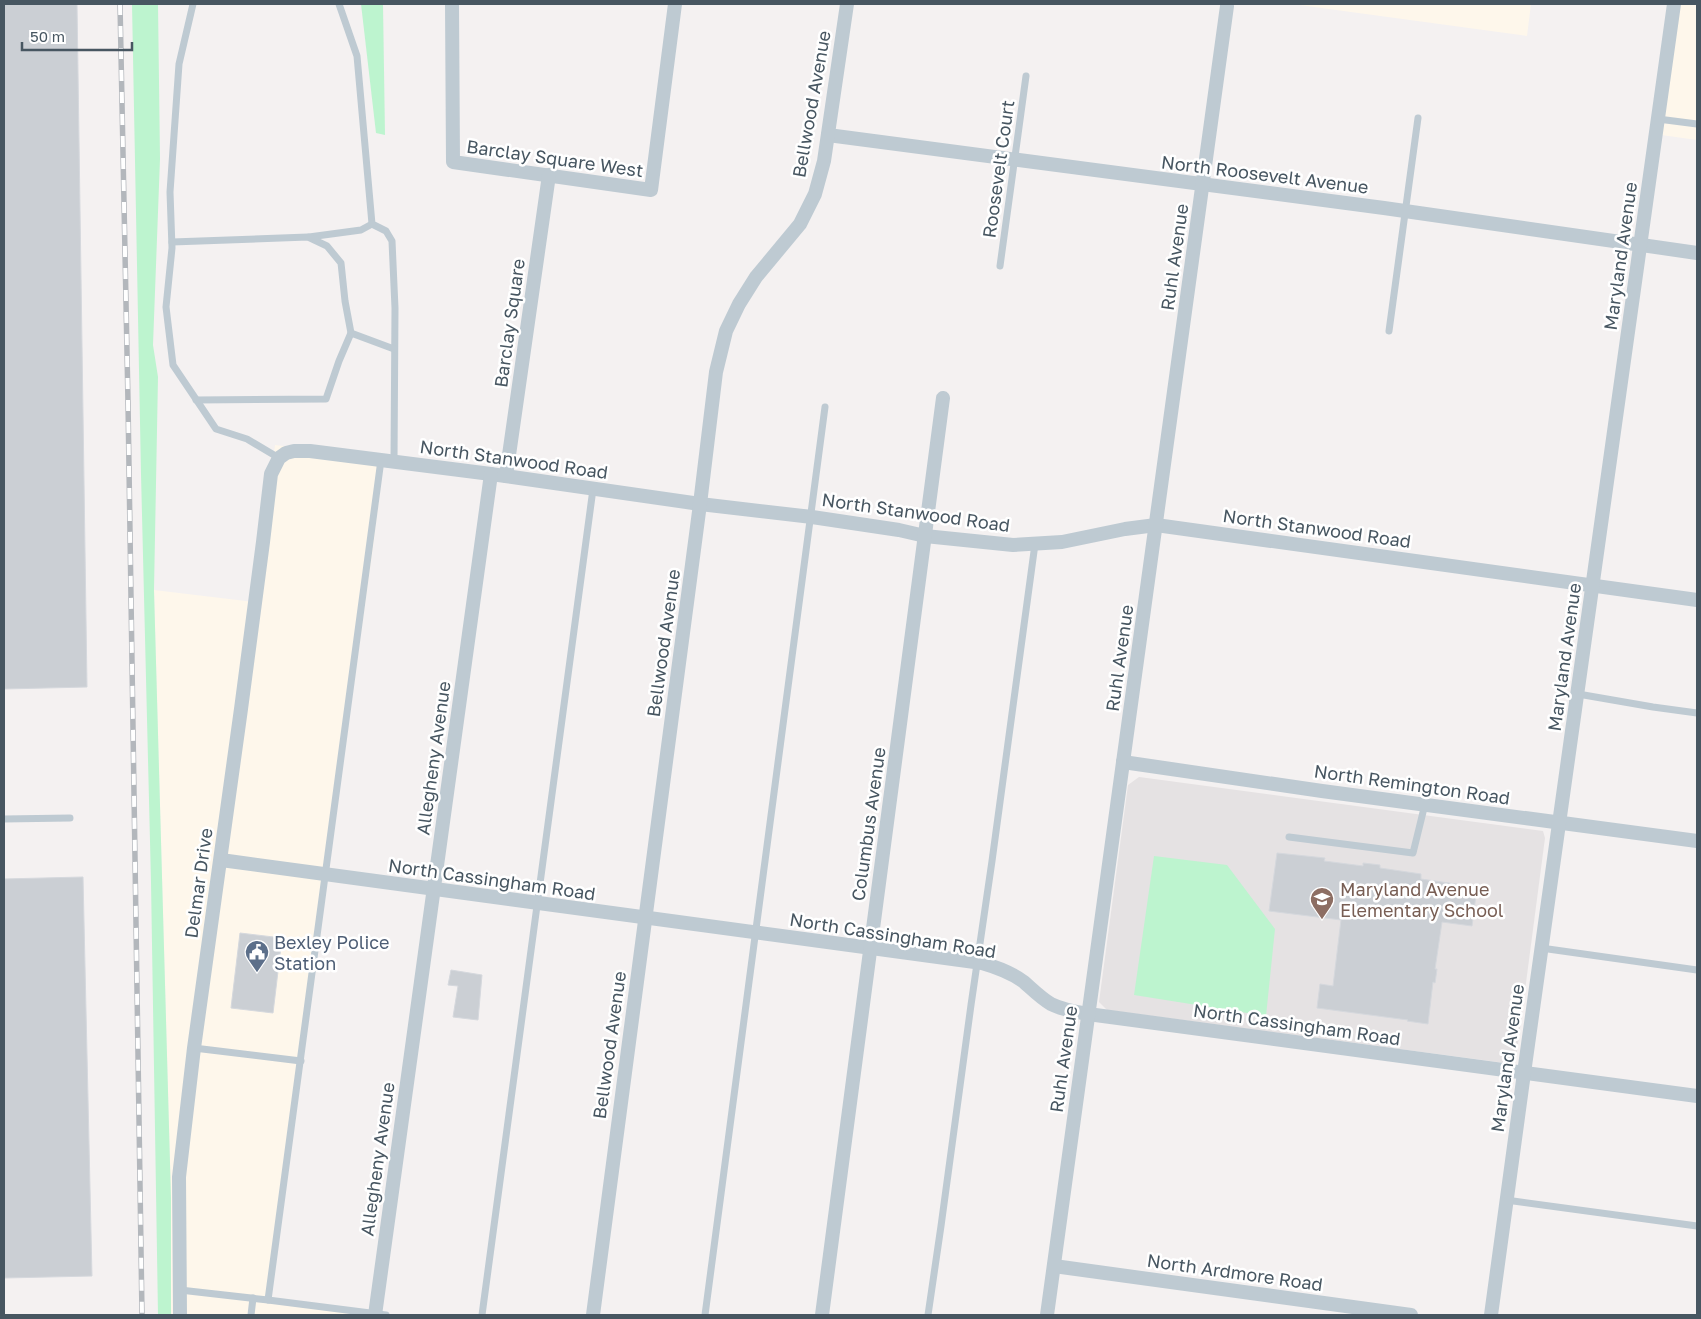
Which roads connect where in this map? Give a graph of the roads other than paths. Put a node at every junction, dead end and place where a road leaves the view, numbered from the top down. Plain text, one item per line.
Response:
1 (193, 4) edge
2 (339, 4) edge
3 (452, 4) edge
4 (675, 4) edge
5 (847, 4) edge
6 (1674, 4) edge
7 (1227, 5) edge
8 (1026, 76) dead end
9 (1418, 118) dead end
10 (1658, 120) junction
11 (1697, 124) edge
12 (828, 135) junction
13 (1015, 160) junction
14 (549, 175) junction
15 (1202, 185) junction
16 (1405, 211) junction
17 (372, 224) junction
18 (308, 237) junction
19 (172, 242) junction
20 (1640, 245) junction
21 (1697, 252) edge
22 (1000, 266) dead end
23 (1389, 331) dead end
24 (351, 334) junction
25 (394, 349) junction
26 (943, 398) dead end
27 (196, 400) junction
28 (825, 407) dead end
29 (278, 458) junction
30 (387, 461) junction
31 (491, 474) junction
32 (506, 476) junction
33 (594, 488) junction
34 (700, 504) junction
35 (810, 517) junction
36 (1156, 525) junction
37 (925, 536) junction
38 (1035, 544) junction
39 (1593, 585) junction
40 (1697, 600) edge
41 (1578, 694) junction
42 (1697, 713) edge
43 (1123, 762) junction
44 (1425, 804) junction
45 (70, 818) dead end
46 (4, 819) edge
47 (1559, 822) junction
48 (1289, 837) dead end
49 (1697, 841) edge
50 (221, 860) junction
51 (325, 875) junction
52 (434, 890) junction
53 (536, 904) junction
54 (645, 918) junction
55 (756, 934) junction
56 (1541, 948) junction
57 (870, 949) junction
58 (977, 963) junction
59 (1697, 970) edge
60 (1088, 1014) junction
61 (194, 1048) junction
62 (301, 1061) junction
63 (1524, 1073) junction
64 (1697, 1096) edge
65 (1506, 1200) junction
66 (1697, 1226) edge
67 (1054, 1266) junction
68 (180, 1290) junction
69 (253, 1298) junction
70 (268, 1300) junction
71 (180, 1315) edge
72 (251, 1315) edge
73 (379, 1315) edge
74 (482, 1315) edge
75 (592, 1315) edge
76 (705, 1315) edge
77 (822, 1315) edge
78 (928, 1315) edge
79 (1047, 1315) edge
80 (1411, 1315) edge
81 (1492, 1315) edge

1 - 19 lane
2 - 17 lane
3 - 14 street, Barclay Square West
4 - 14 street, Barclay Square West
5 - 12 street, Bellwood Avenue
6 - 10 street, Maryland Avenue
7 - 15 street, Ruhl Avenue
8 - 13 lane, Roosevelt Court
9 - 16 lane
10 - 11 lane
10 - 20 street, Maryland Avenue
12 - 13 street, North Roosevelt Avenue
12 - 34 street, Bellwood Avenue
13 - 15 street, North Roosevelt Avenue
13 - 22 lane, Roosevelt Court
14 - 32 street, Barclay Square
15 - 16 street, North Roosevelt Avenue
15 - 36 street, Ruhl Avenue
16 - 20 street, North Roosevelt Avenue
16 - 23 lane
17 - 18 lane
17 - 25 lane
18 - 19 lane
18 - 24 lane
19 - 27 lane
20 - 21 street, North Roosevelt Avenue
20 - 39 street, Maryland Avenue
24 - 25 lane
24 - 27 lane
25 - 30 lane
26 - 37 street, Columbus Avenue
27 - 29 lane
28 - 35 lane
29 - 30 street, North Stanwood Road
29 - 50 street, Delmar Drive
30 - 31 street, North Stanwood Road
30 - 51 lane
31 - 32 street, North Stanwood Road
31 - 52 street, Allegheny Avenue
32 - 33 street, North Stanwood Road
33 - 34 street, North Stanwood Road
33 - 53 lane
34 - 35 street, North Stanwood Road
34 - 54 street, Bellwood Avenue
35 - 37 street, North Stanwood Road
35 - 55 lane
36 - 38 street, North Stanwood Road
36 - 39 street, North Stanwood Road
36 - 43 street, Ruhl Avenue
37 - 38 street, North Stanwood Road
37 - 57 street, Columbus Avenue
38 - 58 lane
39 - 40 street, North Stanwood Road
39 - 41 street, Maryland Avenue
41 - 42 lane
41 - 47 street, Maryland Avenue
43 - 44 street, North Remington Road
43 - 60 street, Ruhl Avenue
44 - 47 street, North Remington Road
44 - 48 lane
45 - 46 lane
47 - 49 street, North Remington Road
47 - 56 street, Maryland Avenue
50 - 51 street, North Cassingham Road
50 - 61 street, Delmar Drive
51 - 52 street, North Cassingham Road
51 - 62 lane
52 - 53 street, North Cassingham Road
52 - 73 street, Allegheny Avenue
53 - 54 street, North Cassingham Road
53 - 74 lane
54 - 55 street, North Cassingham Road
54 - 75 street, Bellwood Avenue
55 - 57 street, North Cassingham Road
55 - 76 lane
56 - 59 lane
56 - 63 street, Maryland Avenue
57 - 58 street, North Cassingham Road
57 - 77 street, Columbus Avenue
58 - 60 street, North Cassingham Road
58 - 78 lane
60 - 63 street, North Cassingham Road
60 - 67 street, Ruhl Avenue
61 - 62 lane
61 - 68 street, Delmar Drive
62 - 70 lane
63 - 64 street, North Cassingham Road
63 - 65 street, Maryland Avenue
65 - 66 lane
65 - 81 street, Maryland Avenue
67 - 79 street, Ruhl Avenue
67 - 80 street, North Ardmore Road
68 - 69 lane
68 - 71 street, Delmar Drive
69 - 70 lane
69 - 72 lane
70 - 73 lane

